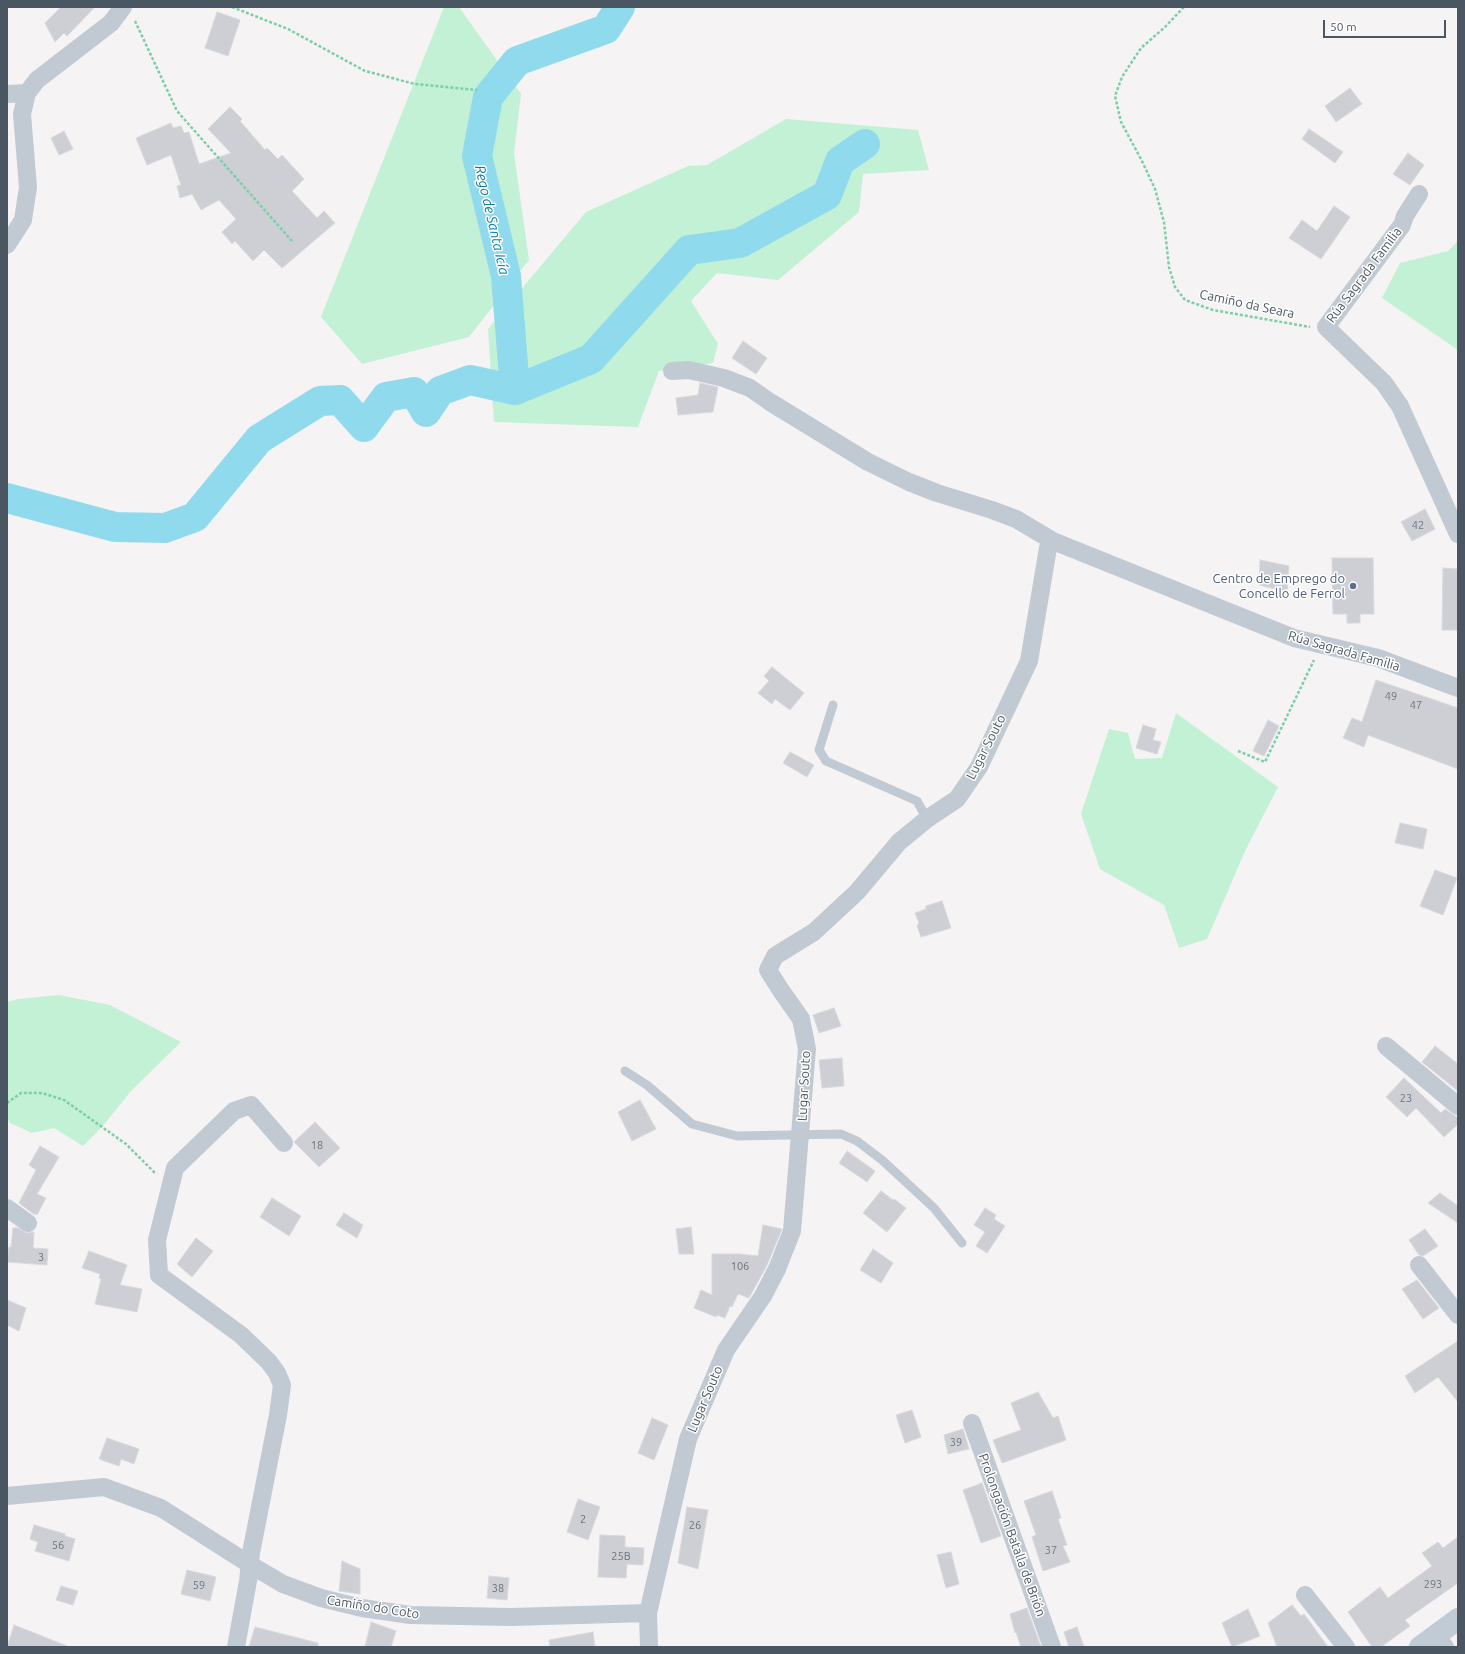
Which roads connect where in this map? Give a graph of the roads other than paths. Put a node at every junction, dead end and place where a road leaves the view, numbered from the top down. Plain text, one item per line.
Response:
1 (127, 10) edge
2 (27, 93) junction
3 (7, 94) edge
4 (1420, 194) dead end
5 (7, 245) edge
6 (672, 371) dead end
7 (1458, 534) edge
8 (1053, 541) junction
9 (1458, 688) edge
10 (833, 705) dead end
11 (928, 819) junction
12 (1386, 1046) dead end
13 (625, 1071) dead end
14 (1458, 1106) edge
15 (801, 1135) junction
16 (284, 1143) dead end
17 (7, 1208) edge
18 (28, 1222) dead end
19 (962, 1243) dead end
20 (1419, 1265) dead end
21 (1458, 1315) edge
22 (972, 1423) dead end
23 (7, 1496) edge
24 (249, 1564) junction
25 (1305, 1595) dead end
26 (648, 1613) junction
27 (1458, 1619) edge
28 (1433, 1643) edge
29 (236, 1647) edge
30 (649, 1647) edge
31 (1052, 1647) edge
32 (1346, 1647) edge

1 - 2 street
2 - 3 street
2 - 5 street
4 - 7 street, Rúa Sagrada Familia
6 - 8 street, Rúa Sagrada Familia
8 - 9 street, Rúa Sagrada Familia
8 - 11 street, Lugar Souto
10 - 11 lane
11 - 15 street, Lugar Souto
12 - 14 street
13 - 15 lane
15 - 19 lane
15 - 26 street, Lugar Souto
16 - 24 street
17 - 18 street
20 - 21 street
22 - 31 street, Prolongación Batalla de Brión
23 - 24 street, Camiño do Coto
24 - 26 street, Camiño do Coto
24 - 29 street
25 - 32 street
26 - 30 street, Lugar Souto
27 - 28 main road

